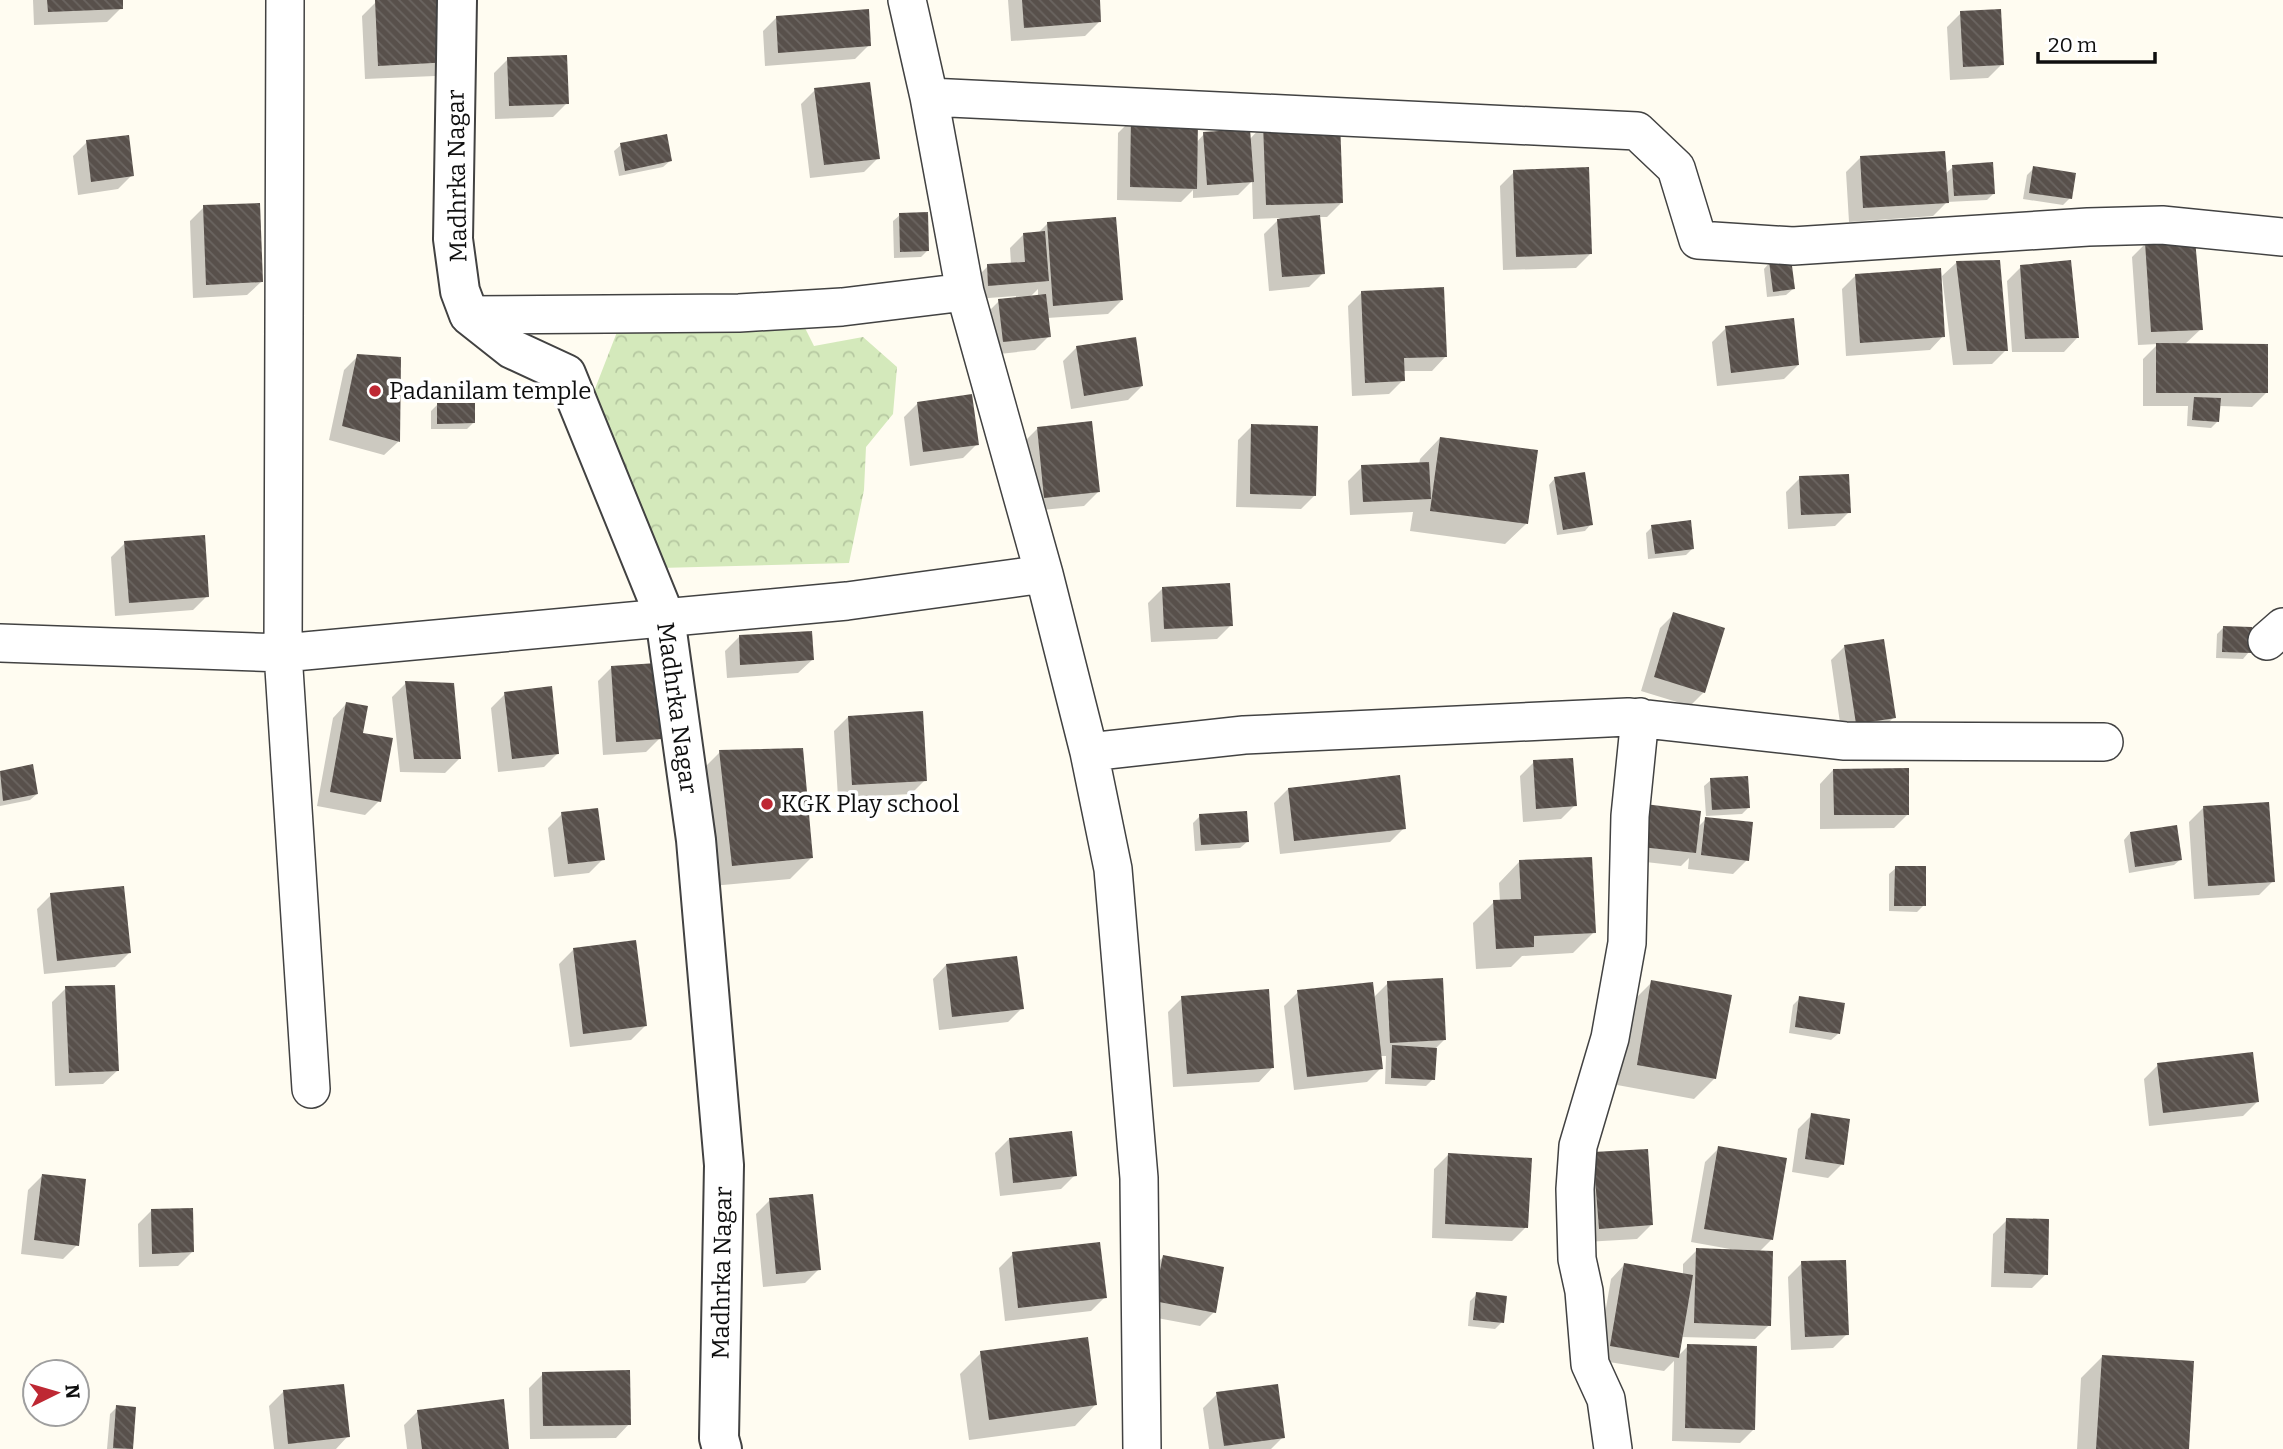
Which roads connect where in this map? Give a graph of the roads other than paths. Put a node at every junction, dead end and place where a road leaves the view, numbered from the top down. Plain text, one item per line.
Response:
1 (285, 0) edge
2 (457, 0) edge
3 (907, 0) edge
4 (929, 97) junction
5 (2283, 237) edge
6 (965, 292) junction
7 (470, 315) junction
8 (1044, 575) junction
9 (665, 617) junction
10 (0, 643) edge
11 (284, 653) junction
12 (1640, 717) junction
13 (2104, 742) dead end
14 (1088, 752) junction
15 (311, 1089) dead end
16 (722, 1449) edge
17 (1142, 1449) edge
18 (1613, 1449) edge

1 - 11 street
2 - 7 street, Madhrka Nagar
3 - 4 street
4 - 5 street
4 - 6 street
6 - 7 street
6 - 8 street
7 - 9 street, Madhrka Nagar
8 - 9 street
8 - 14 street
9 - 11 street
9 - 16 street, Madhrka Nagar
10 - 11 street
11 - 15 street
12 - 13 street
12 - 14 street
12 - 18 street
14 - 17 street

